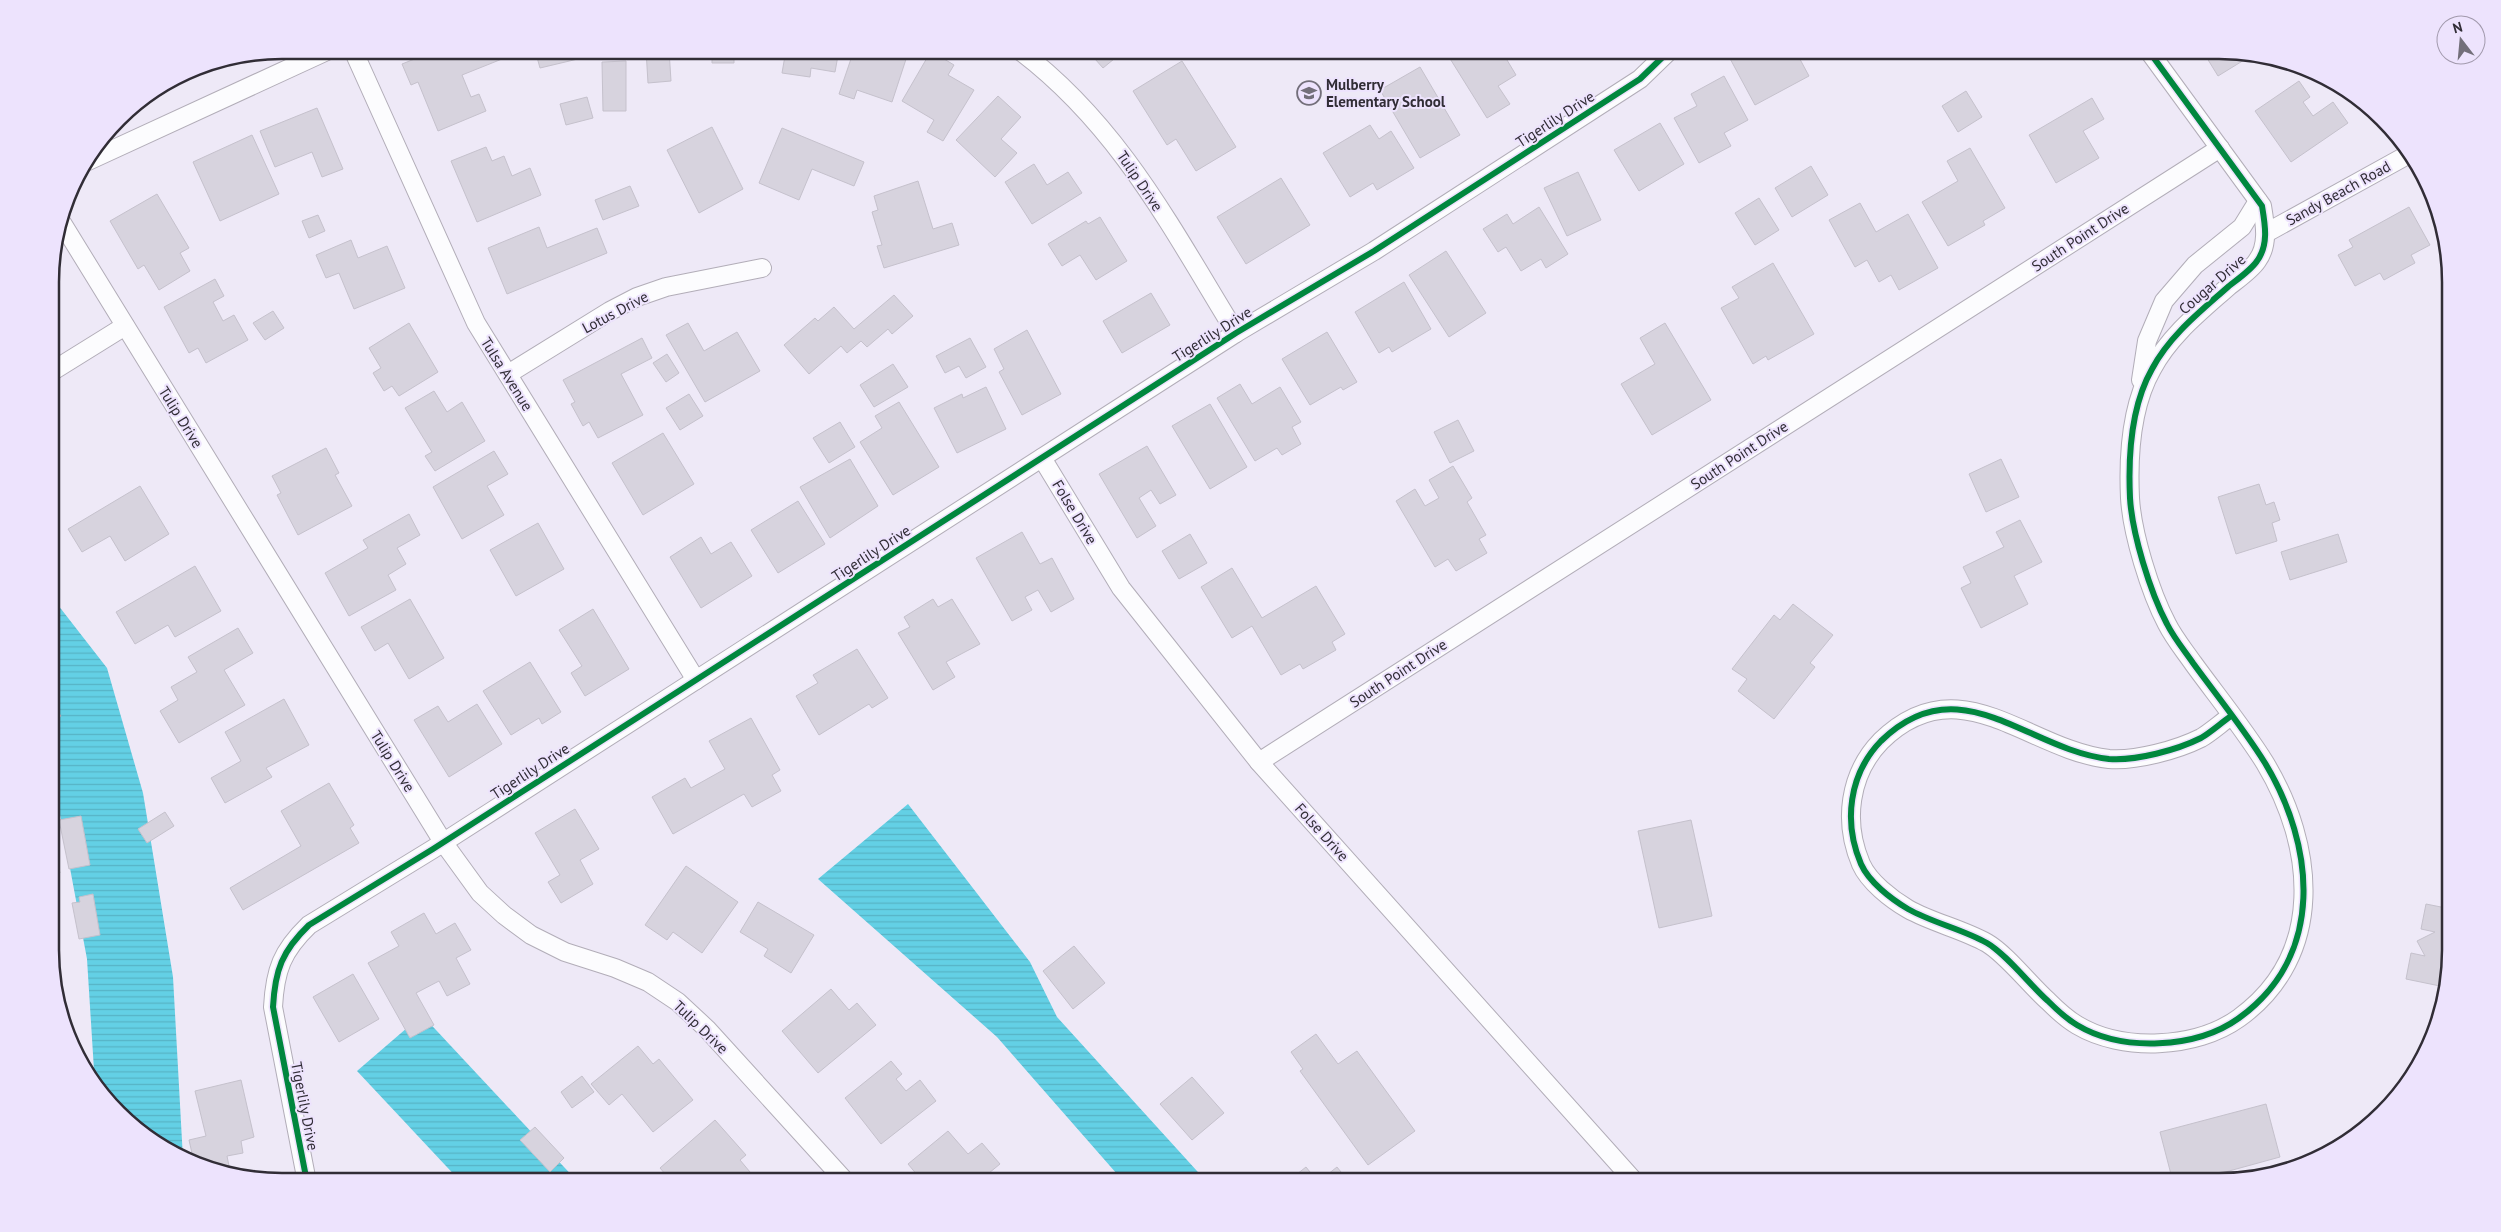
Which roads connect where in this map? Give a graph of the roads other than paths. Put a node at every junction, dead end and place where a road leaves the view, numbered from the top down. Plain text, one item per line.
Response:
1 (309, 59) edge
2 (357, 59) edge
3 (1030, 59) edge
4 (1661, 59) edge
5 (2155, 59) edge
6 (2220, 148) junction
7 (2404, 156) edge
8 (97, 157) edge
9 (2258, 201) junction
10 (65, 228) edge
11 (2266, 232) junction
12 (762, 268) dead end
13 (125, 326) junction
14 (1236, 333) junction
15 (59, 367) edge
16 (508, 374) junction
17 (2138, 398) junction
18 (1042, 458) junction
19 (696, 680) junction
20 (2231, 716) junction
21 (1259, 762) junction
22 (443, 842) junction
23 (305, 1173) edge
24 (838, 1173) edge
25 (1627, 1173) edge

1 - 8 street
2 - 16 street, Tulsa Avenue
3 - 14 street, Tulip Drive
4 - 14 street, Tigerlily Drive
5 - 6 street, Cougar Drive
6 - 9 street, Cougar Drive
6 - 21 street, South Point Drive
7 - 11 street, Sandy Beach Road
9 - 11 street, Cougar Drive
9 - 17 street
10 - 13 street, Tulip Drive
11 - 17 street, Cougar Drive
12 - 16 street, Lotus Drive
13 - 15 street
13 - 22 street, Tulip Drive
14 - 18 street, Tigerlily Drive
16 - 19 street, Tulsa Avenue
17 - 20 street, Cougar Drive
18 - 19 street, Tigerlily Drive
18 - 21 street, Folse Drive
19 - 22 street, Tigerlily Drive
20 - 20 street
21 - 25 street, Folse Drive
22 - 23 street, Tigerlily Drive
22 - 24 street, Tulip Drive

